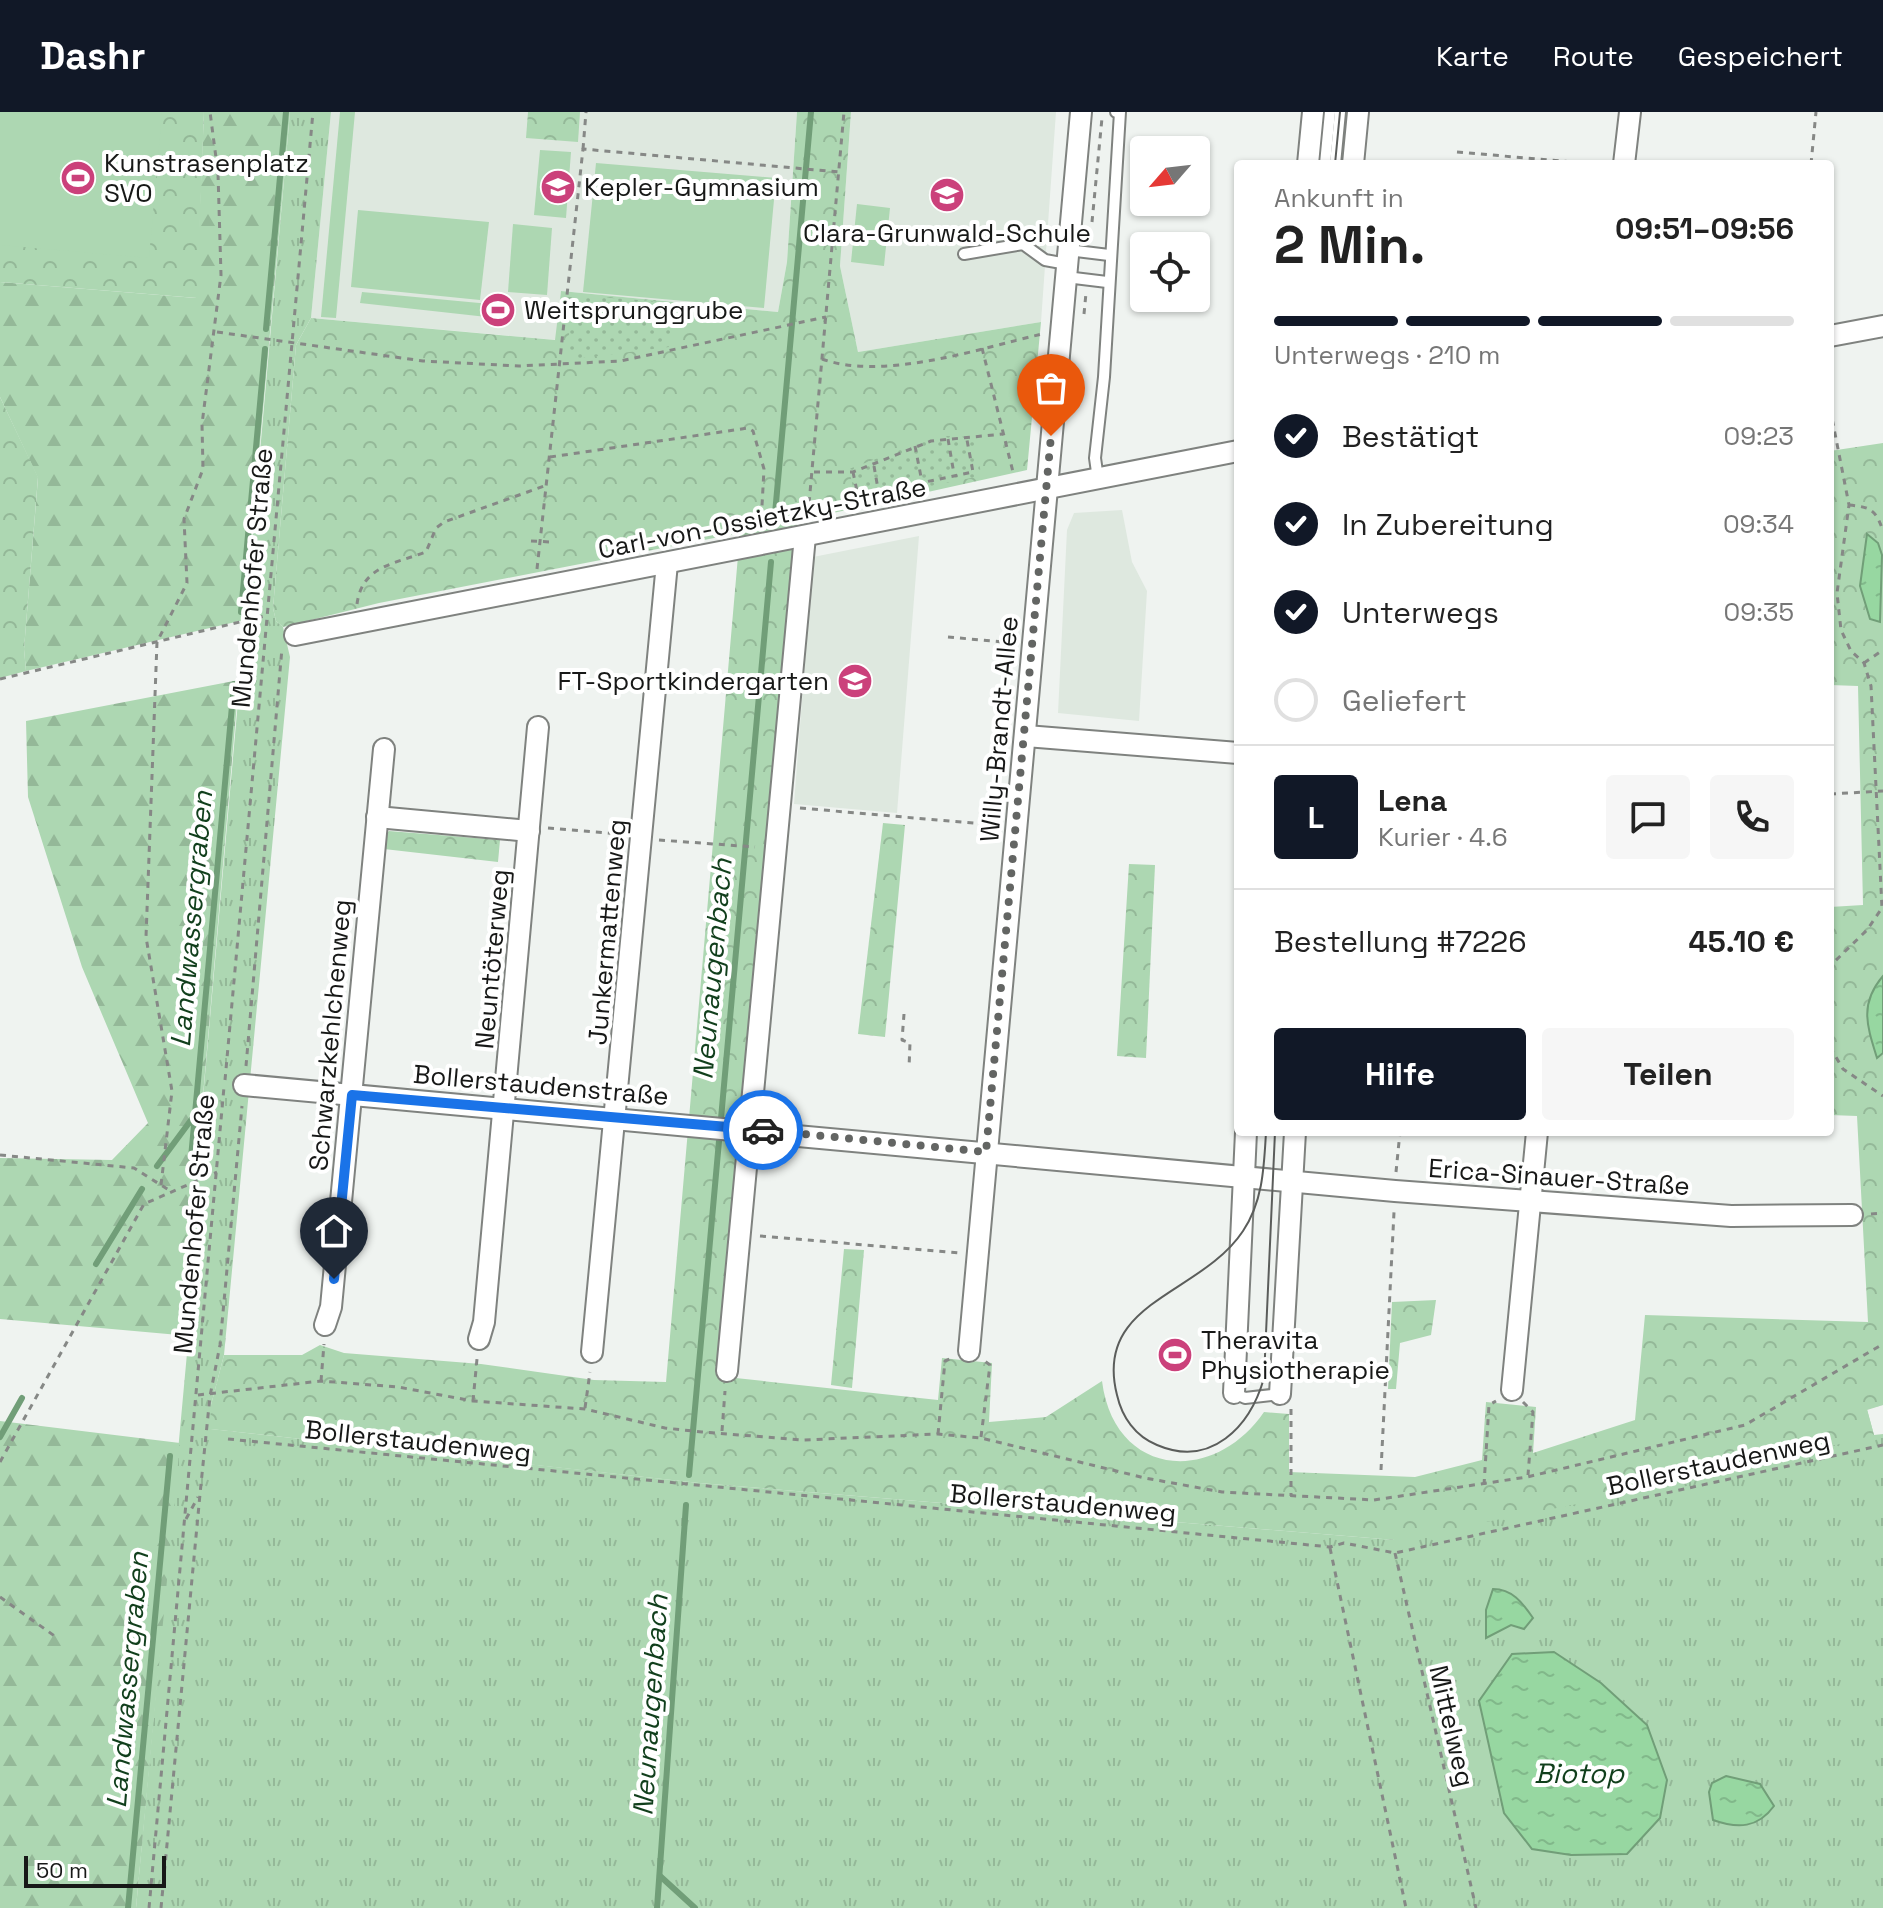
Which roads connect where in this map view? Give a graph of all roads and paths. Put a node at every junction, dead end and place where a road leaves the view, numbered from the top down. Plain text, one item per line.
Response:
1 (210, 112) edge
2 (313, 112) edge
3 (586, 112) edge
4 (844, 112) edge
5 (1081, 112) edge
6 (1116, 112) edge
7 (1313, 112) edge
8 (1330, 112) edge
9 (1340, 112) edge
10 (1358, 112) edge
11 (1630, 112) edge
12 (1816, 112) edge
13 (583, 149) junction
14 (1457, 152) dead end
15 (1308, 160) edge
16 (1325, 160) edge
17 (1335, 160) edge
18 (1353, 160) edge
19 (1550, 160) edge
20 (1624, 160) edge
21 (1811, 160) edge
22 (839, 172) junction
23 (964, 254) dead end
24 (1109, 255) junction
25 (1067, 264) junction
26 (1107, 282) junction
27 (826, 317) junction
28 (1883, 326) edge
29 (1061, 330) junction
30 (217, 332) junction
31 (1834, 335) edge
32 (291, 341) junction
33 (982, 348) junction
34 (822, 359) junction
35 (557, 365) junction
36 (1834, 428) edge
37 (1003, 434) junction
38 (948, 439) junction
39 (967, 440) junction
40 (915, 446) junction
41 (1234, 452) edge
42 (550, 457) junction
43 (874, 466) junction
44 (813, 471) junction
45 (853, 472) junction
46 (955, 475) junction
47 (1098, 479) junction
48 (922, 482) junction
49 (547, 485) junction
50 (1046, 489) junction
51 (879, 491) junction
52 (1018, 494) junction
53 (1849, 505) junction
54 (1883, 531) edge
55 (795, 538) junction
56 (531, 541) dead end
57 (551, 542) dead end
58 (761, 544) junction
59 (667, 563) junction
60 (535, 588) junction
61 (266, 616) junction
62 (355, 624) junction
63 (288, 635) joint
64 (948, 637) dead end
65 (157, 642) junction
66 (1033, 645) junction
67 (1883, 650) edge
68 (1864, 663) junction
69 (0, 679) edge
70 (538, 727) dead end
71 (1026, 736) junction
72 (384, 749) dead end
73 (1234, 753) edge
74 (1883, 791) edge
75 (1875, 792) junction
76 (1834, 794) edge
77 (780, 806) junction
78 (377, 817) junction
79 (1015, 827) junction
80 (529, 831) junction
81 (641, 839) junction
82 (755, 847) dead end
83 (1882, 908) edge
84 (1834, 962) edge
85 (904, 1014) dead end
86 (1834, 1054) edge
87 (909, 1068) dead end
88 (244, 1085) junction
89 (352, 1095) junction
90 (1883, 1096) edge
91 (506, 1108) junction
92 (616, 1118) junction
93 (740, 1128) junction
94 (1247, 1136) edge
95 (1295, 1136) edge
96 (1400, 1136) edge
97 (1537, 1136) edge
98 (986, 1152) junction
99 (0, 1155) edge
100 (217, 1172) junction
101 (1253, 1177) junction
102 (1293, 1179) junction
103 (161, 1185) junction
104 (1395, 1191) junction
105 (172, 1192) junction
106 (1530, 1201) junction
107 (1852, 1215) dead end
108 (741, 1234) junction
109 (977, 1255) junction
110 (325, 1325) joint
111 (479, 1339) joint
112 (1883, 1344) edge
113 (969, 1351) junction
114 (592, 1352) joint
115 (727, 1371) joint
116 (321, 1381) junction
117 (1512, 1390) junction
118 (1234, 1393) joint
119 (1280, 1394) junction
120 (197, 1395) junction
121 (210, 1396) junction
122 (473, 1401) junction
123 (585, 1409) junction
124 (722, 1432) junction
125 (938, 1434) junction
126 (981, 1438) junction
127 (228, 1439) dead end
128 (1883, 1445) edge
129 (0, 1462) edge
130 (1381, 1470) dead end
131 (1527, 1477) junction
132 (1484, 1485) junction
133 (200, 1494) junction
134 (1291, 1496) junction
135 (184, 1523) junction
136 (1330, 1547) junction
137 (1395, 1553) junction
138 (0, 1597) edge
139 (56, 1637) dead end
140 (149, 1908) edge
141 (161, 1908) edge
142 (1406, 1908) edge
143 (1476, 1908) edge

1 - 30 path
2 - 32 path, Mundenhofer Straße
3 - 13 path
4 - 22 path
5 - 25 street, Willy-Brandt-Allee
6 - 24 lane
7 - 15 street
8 - 16 lane
9 - 17 lane
10 - 18 street
11 - 20 street
12 - 21 path
13 - 22 path
13 - 35 path
14 - 19 path
22 - 27 path
23 - 25 lane
24 - 25 lane
24 - 26 lane
25 - 26 lane
25 - 29 street, Willy-Brandt-Allee
26 - 47 lane
27 - 34 path
27 - 35 path
28 - 31 street
29 - 33 path
29 - 50 street, Willy-Brandt-Allee
30 - 32 path
30 - 65 path
32 - 35 path
32 - 61 path, Mundenhofer Straße
33 - 34 path
33 - 37 path
34 - 44 path
35 - 42 path
36 - 53 path
37 - 39 path
37 - 52 path
38 - 39 path
38 - 40 path
38 - 46 path
39 - 46 path
40 - 43 path
40 - 48 path
41 - 47 street, Carl-von-Ossietzky-Straße
42 - 49 path
42 - 58 path
43 - 45 path
43 - 51 path
44 - 45 path
44 - 55 path
45 - 51 path
46 - 48 path
47 - 50 street, Carl-von-Ossietzky-Straße
48 - 51 path
49 - 60 path
49 - 62 path
50 - 52 street, Carl-von-Ossietzky-Straße
50 - 66 street, Willy-Brandt-Allee
52 - 55 street, Carl-von-Ossietzky-Straße
53 - 54 path
53 - 68 path
55 - 58 street, Carl-von-Ossietzky-Straße
55 - 77 street
56 - 57 path
58 - 59 street, Carl-von-Ossietzky-Straße
59 - 60 street, Carl-von-Ossietzky-Straße
59 - 81 street, Junkermattenweg
60 - 62 street, Carl-von-Ossietzky-Straße
61 - 65 path
61 - 100 path, Mundenhofer Straße
62 - 63 street, Carl-von-Ossietzky-Straße
63 - 88 path
64 - 66 path
65 - 69 path
65 - 103 path
66 - 71 street, Willy-Brandt-Allee
67 - 68 path
68 - 75 path
70 - 80 street, Neuntöterweg
71 - 73 street
71 - 79 street, Willy-Brandt-Allee
72 - 78 street, Schwarzkehlchenweg
74 - 75 path
75 - 76 path
75 - 83 path
77 - 79 path
77 - 93 street
78 - 80 street
78 - 89 street, Schwarzkehlchenweg
79 - 98 street, Willy-Brandt-Allee
80 - 81 path
80 - 91 street, Neuntöterweg
81 - 82 path
81 - 92 street, Junkermattenweg
83 - 84 path
85 - 87 path
86 - 90 path
88 - 89 street, Bollerstaudenstraße
88 - 121 path
89 - 91 street, Bollerstaudenstraße
89 - 110 street, Schwarzkehlchenweg
91 - 92 street, Bollerstaudenstraße
91 - 111 street, Neuntöterweg
92 - 93 street, Bollerstaudenstraße
92 - 114 street, Junkermattenweg
93 - 98 street, Bollerstaudenstraße
93 - 108 street
94 - 101 street
95 - 102 street
96 - 104 path
97 - 106 street
98 - 101 street, Bollerstaudenstraße
98 - 109 street, Willy-Brandt-Allee
99 - 103 path
100 - 105 path
100 - 120 path, Mundenhofer Straße
101 - 102 street, Erica-Sinauer-Straße
101 - 118 street
102 - 104 street, Erica-Sinauer-Straße
102 - 119 street
103 - 105 path
104 - 106 street, Erica-Sinauer-Straße
104 - 130 path
105 - 129 path
106 - 107 street, Erica-Sinauer-Straße
106 - 117 street
108 - 109 path
108 - 115 street
109 - 113 street, Willy-Brandt-Allee
110 - 116 path
111 - 122 path
112 - 131 path
113 - 125 path
113 - 126 path
114 - 123 path
115 - 124 path
116 - 121 path
116 - 122 path
117 - 131 path
117 - 132 path
118 - 119 lane
119 - 134 path
120 - 121 path
120 - 135 path, Mundenhofer Straße
121 - 133 path
122 - 123 path
123 - 124 path
124 - 125 path
125 - 126 path
126 - 134 path
127 - 136 path, Bollerstaudenweg
128 - 137 path, Bollerstaudenweg
131 - 132 path
132 - 134 path
133 - 135 path
133 - 141 path
135 - 140 path, Mundenhofer Straße
136 - 137 path, Bollerstaudenweg
136 - 142 path
137 - 143 path, Mittelweg
138 - 139 path

